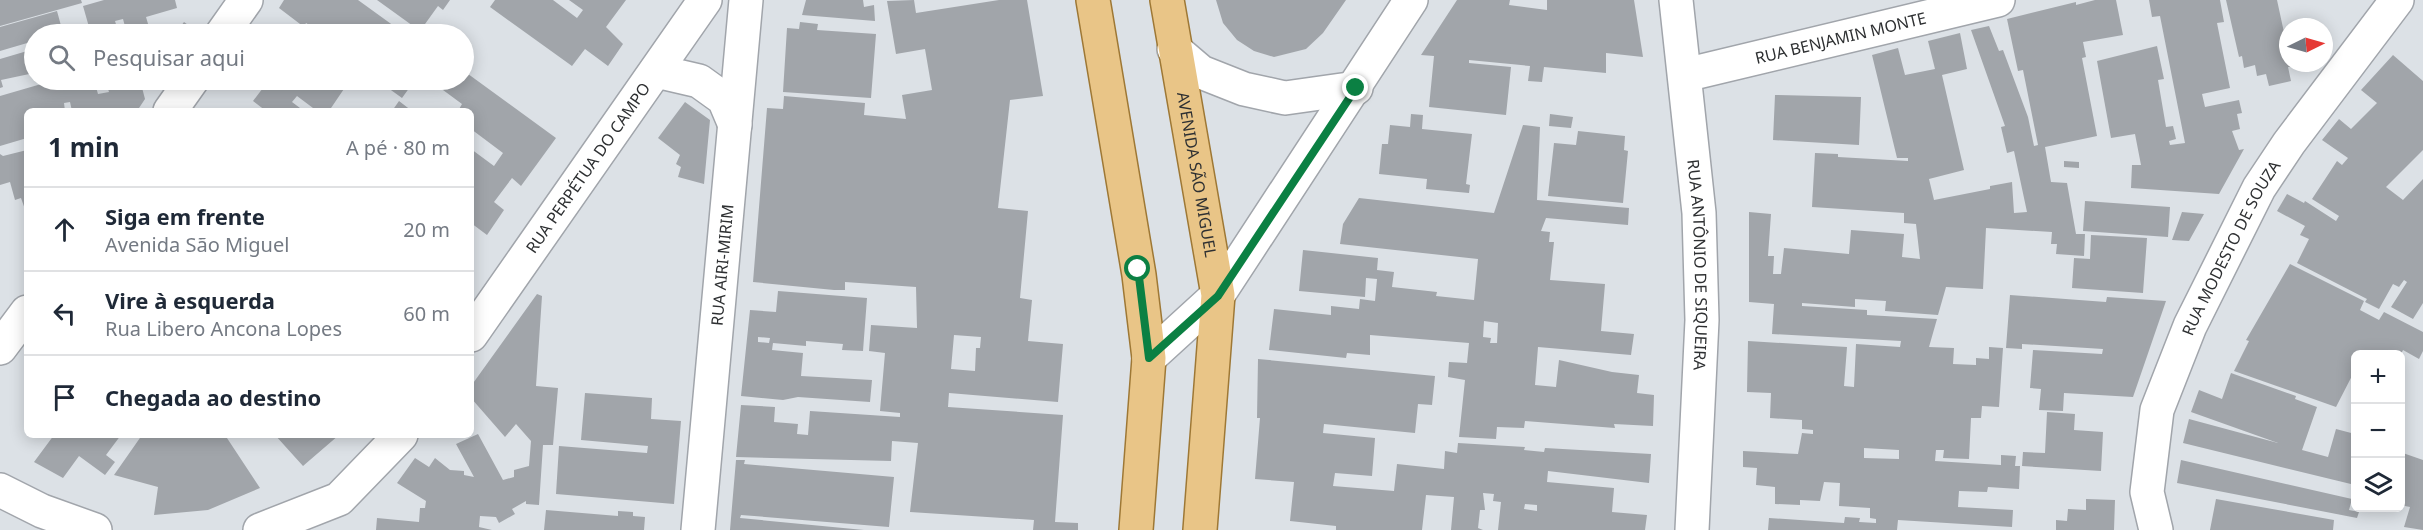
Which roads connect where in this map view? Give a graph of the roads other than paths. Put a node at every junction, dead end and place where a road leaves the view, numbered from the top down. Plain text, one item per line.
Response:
1 (246, 0) edge
2 (705, 0) edge
3 (746, 0) edge
4 (1093, 0) edge
5 (1167, 0) edge
6 (1411, 0) edge
7 (1676, 0) edge
8 (1998, 0) edge
9 (2397, 0) edge
10 (229, 24) edge
11 (1174, 50) junction
12 (656, 70) junction
13 (1685, 75) junction
14 (1356, 88) junction
15 (185, 90) edge
16 (172, 108) edge
17 (735, 125) junction
18 (1218, 296) junction
19 (24, 316) edge
20 (474, 331) edge
21 (0, 348) edge
22 (1149, 358) junction
23 (399, 438) edge
24 (0, 490) edge
25 (339, 515) edge
26 (95, 530) edge
27 (260, 530) edge
28 (698, 530) edge
29 (1136, 530) edge
30 (1200, 530) edge
31 (1692, 530) edge
32 (2156, 530) edge

1 - 10 street
2 - 12 street, RUA PERPÉTUA DO CAMPO
3 - 17 street, RUA AIRI-MIRIM
4 - 22 main road
5 - 11 main road, AVENIDA SÃO MIGUEL
6 - 14 street
7 - 13 street, RUA ANTÔNIO DE SIQUEIRA
8 - 13 street, RUA BENJAMIN MONTE
9 - 32 street, RUA MODESTO DE SOUZA
11 - 14 street
11 - 18 main road, AVENIDA SÃO MIGUEL
12 - 17 street
12 - 20 street, RUA PERPÉTUA DO CAMPO
13 - 31 street, RUA ANTÔNIO DE SIQUEIRA
14 - 18 street
15 - 16 street
17 - 28 street, RUA AIRI-MIRIM
18 - 22 street
18 - 30 main road, AVENIDA SÃO MIGUEL
19 - 21 street
22 - 29 main road
23 - 25 street
24 - 26 street
25 - 27 street

